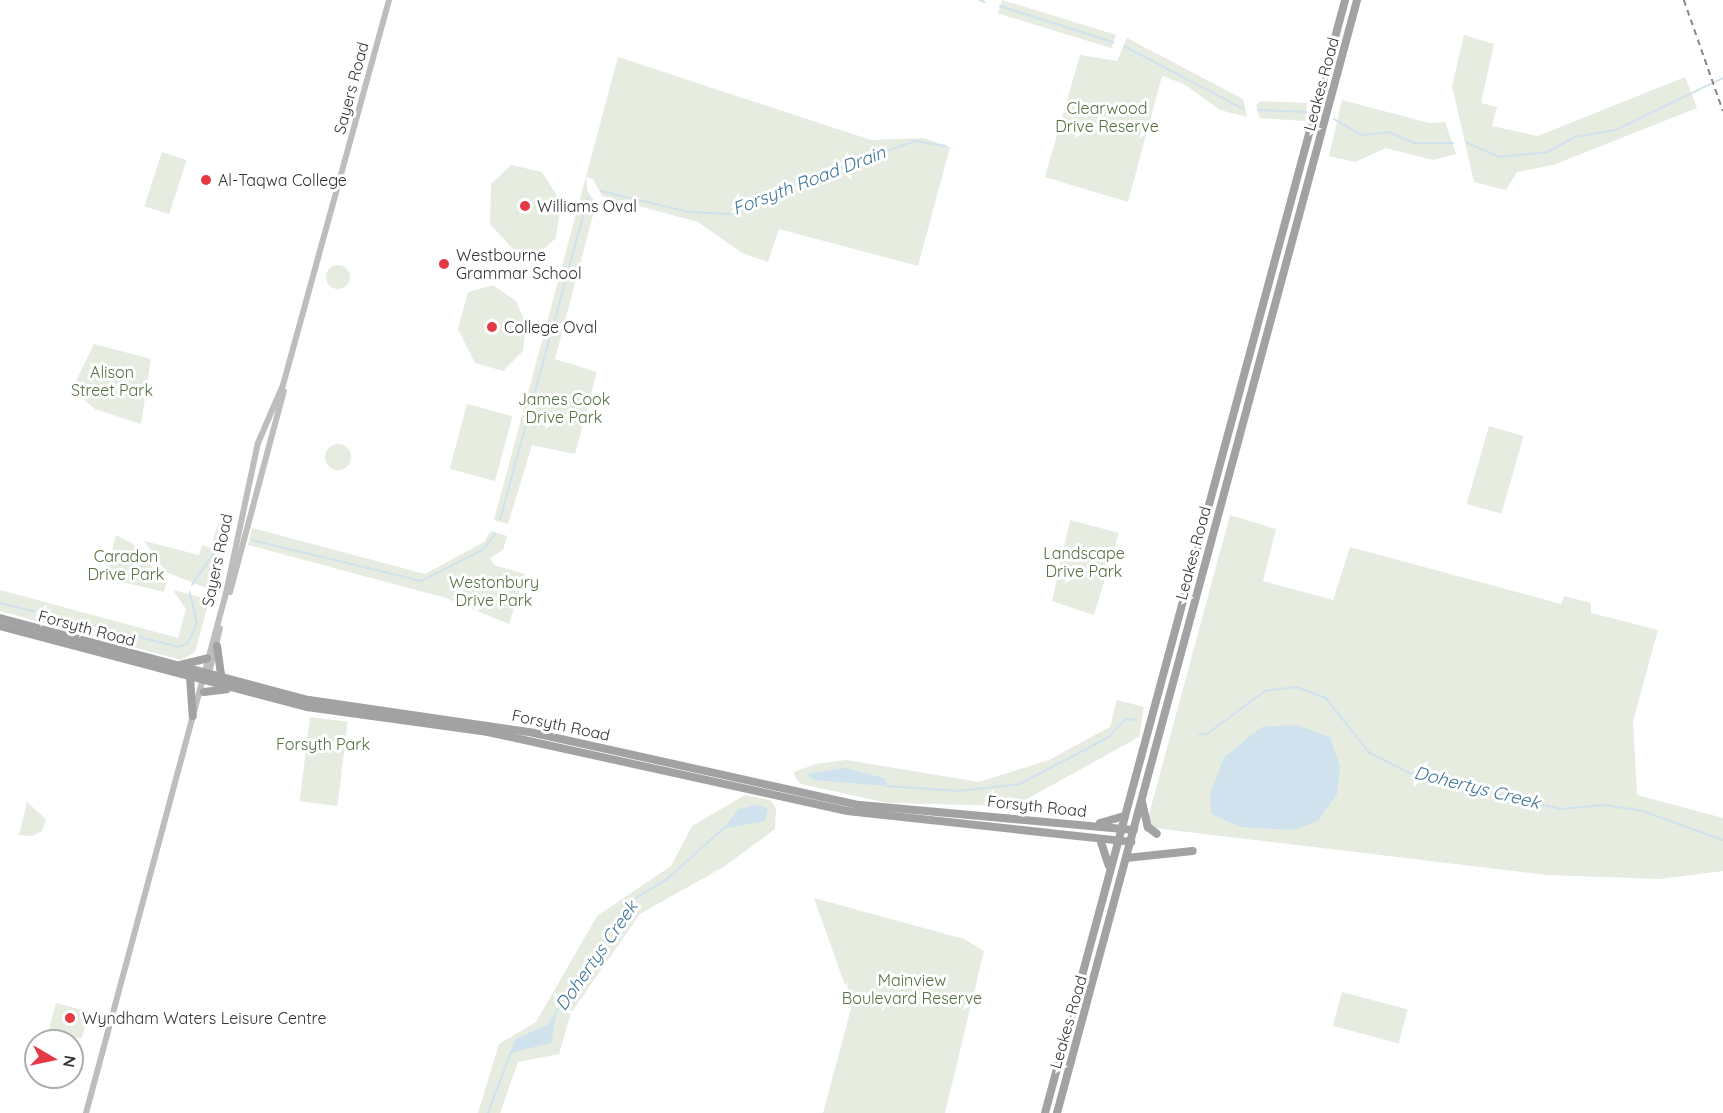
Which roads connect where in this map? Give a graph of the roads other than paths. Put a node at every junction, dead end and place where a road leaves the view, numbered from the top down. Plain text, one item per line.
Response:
1 (389, 0) edge
2 (1345, 0) edge
3 (1357, 0) edge
4 (1347, 36) junction
5 (1340, 62) junction
6 (1328, 65) junction
7 (1317, 104) junction
8 (330, 219) junction
9 (1276, 249) junction
10 (1293, 252) junction
11 (294, 354) junction
12 (283, 385) junction
13 (254, 462) junction
14 (264, 465) junction
15 (224, 601) junction
16 (0, 618) edge
17 (0, 626) edge
18 (217, 646) junction
19 (207, 658) junction
20 (174, 666) junction
21 (205, 676) junction
22 (220, 676) junction
23 (189, 677) junction
24 (240, 689) junction
25 (204, 692) junction
26 (308, 703) junction
27 (193, 716) junction
28 (533, 737) junction
29 (1142, 801) junction
30 (1125, 816) junction
31 (1087, 824) junction
32 (1122, 829) junction
33 (1134, 830) junction
34 (1157, 834) dead end
35 (1097, 838) junction
36 (1119, 841) junction
37 (1131, 842) junction
38 (1193, 850) dead end
39 (1126, 858) junction
40 (1109, 876) junction
41 (143, 911) junction
42 (1098, 966) junction
43 (1082, 976) junction
44 (88, 1113) edge
45 (1045, 1113) edge
46 (1057, 1113) edge

1 - 8 main road, Sayers Road
2 - 6 highway, Leakes Road
3 - 4 highway, Leakes Road
4 - 5 highway, Leakes Road
4 - 6 highway
5 - 7 highway
5 - 10 highway, Leakes Road
6 - 7 highway, Leakes Road
7 - 9 highway, Leakes Road
8 - 11 main road, Sayers Road
8 - 12 main road, Sayers Road
9 - 10 highway
9 - 30 highway, Leakes Road
10 - 29 highway, Leakes Road
11 - 12 main road
11 - 14 main road, Sayers Road
12 - 13 main road, Sayers Road
13 - 14 main road
13 - 15 main road, Sayers Road
14 - 15 main road, Sayers Road
15 - 18 main road, Sayers Road
15 - 19 main road, Sayers Road
16 - 20 highway, Forsyth Road
17 - 23 highway, Forsyth Road
18 - 21 main road, Sayers Road
18 - 22 highway
19 - 20 highway
19 - 21 main road, Sayers Road
20 - 21 highway, Forsyth Road
21 - 22 highway, Forsyth Road
21 - 23 highway, Forsyth Road
21 - 24 highway, Forsyth Road
21 - 25 main road, Sayers Road
21 - 27 main road, Sayers Road
22 - 26 highway, Forsyth Road
23 - 27 highway
24 - 25 highway
24 - 26 highway, Forsyth Road
25 - 41 main road, Sayers Road
26 - 28 highway, Forsyth Road
27 - 41 main road, Sayers Road
28 - 31 highway, Forsyth Road
28 - 35 highway, Forsyth Road
29 - 33 highway, Leakes Road
29 - 34 highway
30 - 31 highway
30 - 32 highway, Leakes Road
31 - 32 highway, Forsyth Road
32 - 33 highway, Forsyth Road
32 - 36 highway, Leakes Road
33 - 37 highway, Leakes Road
35 - 36 highway, Forsyth Road
35 - 40 highway
36 - 37 highway, Forsyth Road
36 - 40 highway, Leakes Road
37 - 39 highway, Leakes Road
38 - 39 highway
39 - 42 highway, Leakes Road
40 - 43 highway, Leakes Road
41 - 44 main road, Sayers Road
42 - 43 highway
42 - 46 highway, Leakes Road
43 - 45 highway, Leakes Road

